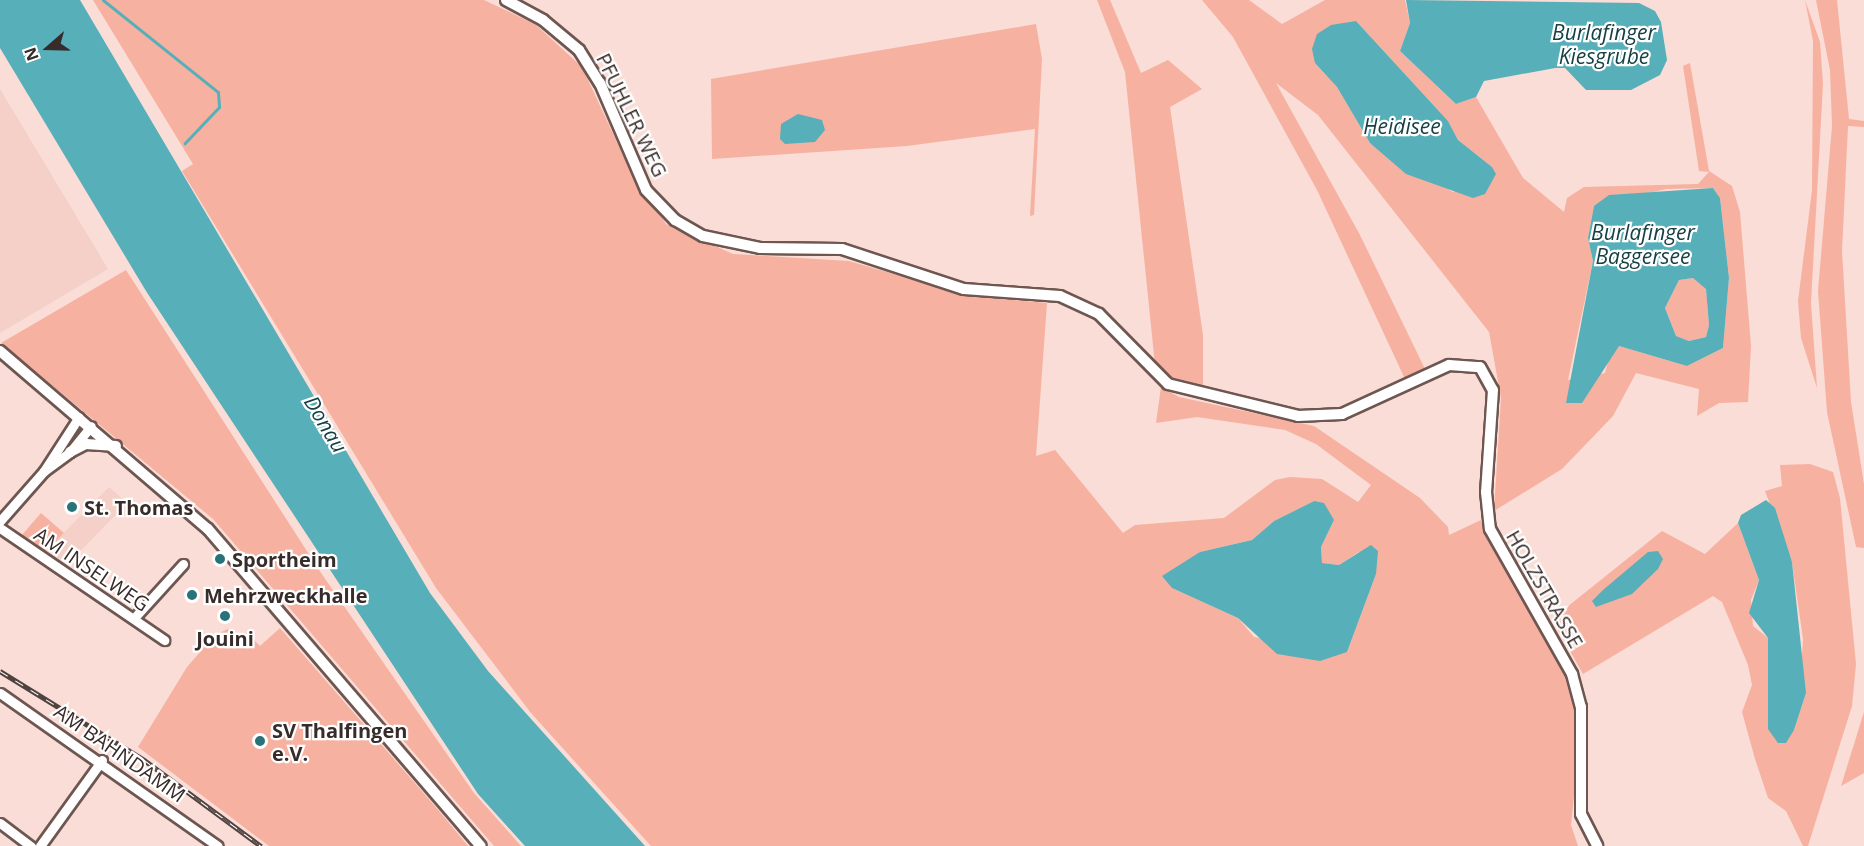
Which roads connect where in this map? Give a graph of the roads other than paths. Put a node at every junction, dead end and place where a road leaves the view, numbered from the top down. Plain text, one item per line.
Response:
1 (506, 0) edge
2 (798, 249) joint
3 (0, 351) edge
4 (79, 417) junction
5 (91, 426) junction
6 (116, 447) junction
7 (70, 452) junction
8 (44, 471) junction
9 (0, 521) edge
10 (0, 528) edge
11 (183, 564) dead end
12 (134, 618) junction
13 (164, 640) dead end
14 (0, 693) edge
15 (102, 760) junction
16 (0, 823) edge
17 (31, 846) edge
18 (40, 846) edge
19 (218, 846) edge
20 (481, 846) edge
21 (1597, 846) edge

1 - 2 street, PFUHLER WEG
2 - 21 street, HOLZSTRASSE
3 - 4 street
4 - 5 street
4 - 8 street
5 - 6 street
5 - 7 street
6 - 7 street
6 - 20 street
7 - 8 street
8 - 9 street
10 - 12 street, AM INSELWEG
11 - 12 street
12 - 13 street, AM INSELWEG
14 - 15 street, AM BAHNDAMM
15 - 18 street
15 - 19 street, AM BAHNDAMM
16 - 17 street

